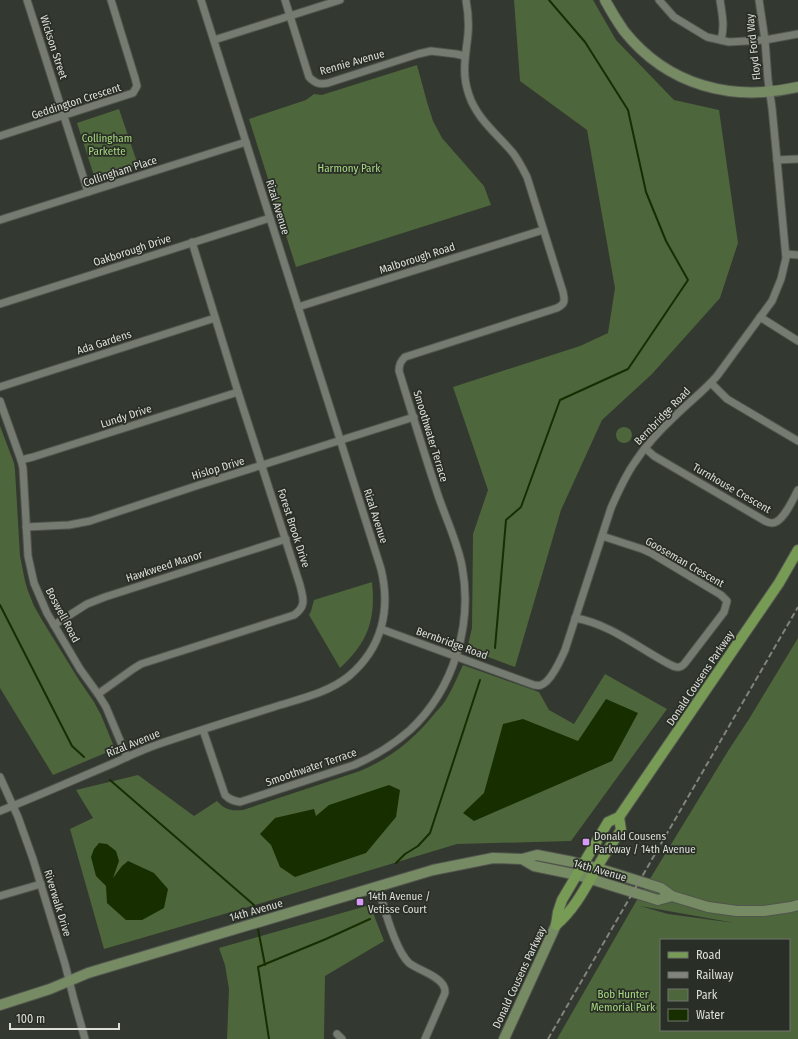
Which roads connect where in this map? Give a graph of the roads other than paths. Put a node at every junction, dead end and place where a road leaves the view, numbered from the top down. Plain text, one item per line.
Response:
1 (27, 0) edge
2 (111, 0) edge
3 (202, 0) edge
4 (285, 0) edge
5 (340, 0) edge
6 (466, 0) edge
7 (604, 0) edge
8 (659, 0) edge
9 (720, 0) edge
10 (759, 0) edge
11 (290, 16) junction
12 (798, 34) edge
13 (214, 40) junction
14 (721, 40) junction
15 (765, 40) junction
16 (465, 56) junction
17 (798, 87) edge
18 (770, 92) junction
19 (64, 116) junction
20 (0, 136) edge
21 (246, 142) junction
22 (798, 159) edge
23 (777, 160) junction
24 (88, 192) junction
25 (270, 218) junction
26 (0, 220) edge
27 (543, 230) junction
28 (192, 242) junction
29 (786, 254) junction
30 (798, 255) edge
31 (0, 304) edge
32 (298, 308) junction
33 (760, 317) junction
34 (215, 318) junction
35 (798, 341) edge
36 (711, 383) junction
37 (0, 387) edge
38 (238, 392) junction
39 (0, 401) edge
40 (414, 417) junction
41 (340, 441) junction
42 (798, 441) edge
43 (645, 448) junction
44 (21, 460) junction
45 (262, 465) junction
46 (798, 490) edge
47 (26, 527) junction
48 (602, 536) junction
49 (286, 539) junction
50 (798, 550) edge
51 (575, 618) junction
52 (54, 625) junction
53 (381, 629) junction
54 (456, 657) junction
55 (98, 694) junction
56 (203, 730) junction
57 (127, 757) junction
58 (0, 777) edge
59 (13, 806) junction
60 (0, 811) edge
61 (618, 817) junction
62 (522, 859) junction
63 (584, 865) junction
64 (597, 868) junction
65 (578, 875) junction
66 (591, 879) junction
67 (41, 884) junction
68 (378, 886) junction
69 (0, 896) edge
70 (672, 896) junction
71 (798, 905) edge
72 (556, 925) junction
73 (69, 981) junction
74 (0, 1004) edge
75 (85, 1039) edge
76 (425, 1039) edge
77 (504, 1039) edge

1 - 19 street, Wickson Street
2 - 19 street, Geddington Crescent
3 - 13 street, Rizal Avenue
4 - 11 street
5 - 11 street
6 - 16 street, Smoothwater Terrace
7 - 18 main road
8 - 14 street
9 - 14 street
10 - 15 street, Floyd Ford Way
11 - 13 street
11 - 16 street, Rennie Avenue
12 - 15 street
13 - 21 street, Rizal Avenue
14 - 15 street
15 - 18 street, Floyd Ford Way
16 - 27 street, Smoothwater Terrace
17 - 18 main road
18 - 23 street, Bernbridge Road
19 - 20 street, Geddington Crescent
19 - 24 street, Wickson Street
21 - 24 street, Collingham Place
21 - 25 street, Rizal Avenue
22 - 23 street
23 - 29 street, Bernbridge Road
24 - 26 street, Collingham Place
25 - 28 street, Oakborough Drive
25 - 32 street, Rizal Avenue
27 - 32 street, Malborough Road
27 - 40 street, Smoothwater Terrace
28 - 31 street, Oakborough Drive
28 - 34 street, Forest Brook Drive
29 - 30 street
29 - 33 street, Bernbridge Road
32 - 41 street, Rizal Avenue
33 - 35 street
33 - 36 street, Bernbridge Road
34 - 37 street, Ada Gardens
34 - 38 street, Forest Brook Drive
36 - 42 street
36 - 43 street, Bernbridge Road
38 - 44 street, Lundy Drive
38 - 45 street, Forest Brook Drive
39 - 44 street, Boswell Road
40 - 41 street, Hislop Drive
40 - 54 street, Smoothwater Terrace
41 - 45 street, Hislop Drive
41 - 53 street, Rizal Avenue
43 - 46 street, Turnhouse Crescent
43 - 48 street, Bernbridge Road
44 - 47 street, Boswell Road
45 - 47 street, Hislop Drive
45 - 49 street, Forest Brook Drive
47 - 52 street, Boswell Road
48 - 51 street, Bernbridge Road
48 - 51 street, Gooseman Crescent
49 - 52 street, Hawkweed Manor
49 - 55 street, Forest Brook Drive
50 - 61 main road, Donald Cousens Parkway
51 - 54 street, Bernbridge Road
52 - 55 street, Boswell Road
53 - 54 street, Bernbridge Road
53 - 56 street, Rizal Avenue
54 - 56 street, Smoothwater Terrace
55 - 57 street, Boswell Road
56 - 57 street, Rizal Avenue
57 - 59 street, Rizal Avenue
58 - 59 street, Riverwalk Drive
59 - 60 street, Rizal Avenue
59 - 67 street, Riverwalk Drive
61 - 63 main road, Donald Cousens Parkway
61 - 64 main road, Donald Cousens Parkway
62 - 63 main road, 14th Avenue
62 - 65 main road, 14th Avenue
62 - 68 main road, 14th Avenue
63 - 64 main road, 14th Avenue
63 - 65 main road, Donald Cousens Parkway
64 - 66 main road, Donald Cousens Parkway
64 - 70 main road, 14th Avenue
65 - 66 main road, 14th Avenue
65 - 72 main road, Donald Cousens Parkway
66 - 70 main road, 14th Avenue
66 - 72 main road, Donald Cousens Parkway
67 - 69 street
67 - 73 street, Riverwalk Drive
68 - 73 main road, 14th Avenue
68 - 76 street
70 - 71 main road, 14th Avenue
72 - 77 main road, Donald Cousens Parkway
73 - 74 main road, 14th Avenue
73 - 75 street, Riverwalk Drive

